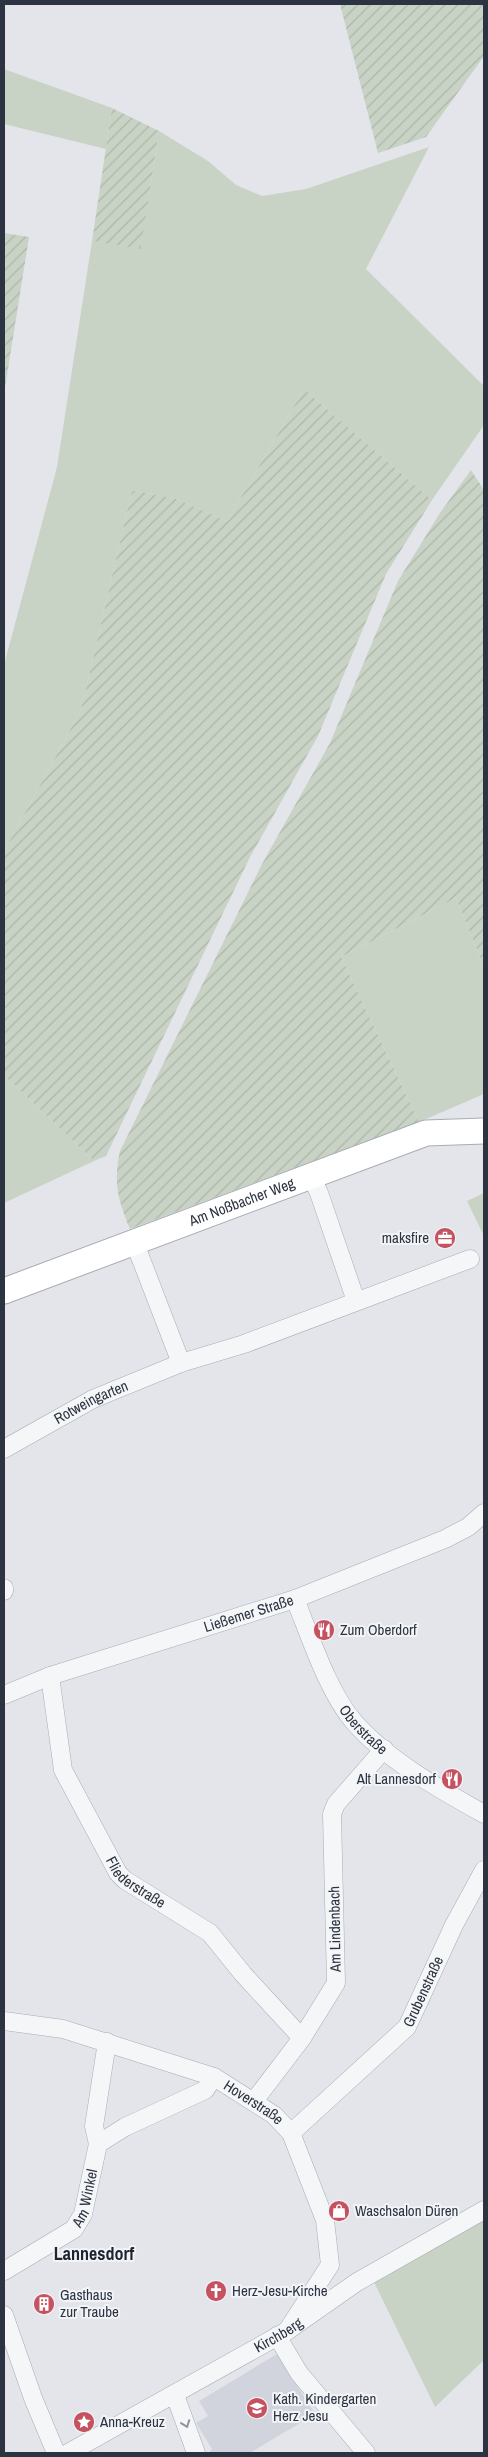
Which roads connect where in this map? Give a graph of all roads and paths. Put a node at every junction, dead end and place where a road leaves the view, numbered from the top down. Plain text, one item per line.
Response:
1 (484, 1131) edge
2 (311, 1176) junction
3 (134, 1241) junction
4 (470, 1259) dead end
5 (4, 1291) edge
6 (356, 1301) junction
7 (182, 1363) junction
8 (4, 1448) edge
9 (484, 1513) edge
10 (295, 1599) junction
11 (50, 1676) junction
12 (4, 1695) edge
13 (384, 1750) junction
14 (484, 1814) edge
15 (484, 1870) edge
16 (4, 2021) edge
17 (302, 2038) junction
18 (107, 2042) junction
19 (214, 2077) junction
20 (258, 2096) junction
21 (291, 2133) junction
22 (98, 2144) junction
23 (484, 2210) edge
24 (4, 2271) edge
25 (4, 2315) edge
26 (282, 2333) junction
27 (175, 2395) junction
28 (56, 2453) edge
29 (68, 2453) edge
30 (196, 2453) edge
31 (366, 2453) edge

1 - 2 street, Am Noßbacher Weg
2 - 3 street, Am Noßbacher Weg
2 - 6 street
3 - 5 street, Am Noßbacher Weg
3 - 7 street
4 - 6 street, Rotweingarten
6 - 7 street, Rotweingarten
7 - 8 street, Rotweingarten
9 - 10 street, Ließemer Straße
10 - 11 street, Ließemer Straße
10 - 13 street, Oberstraße
11 - 12 street, Ließemer Straße
11 - 17 street, Fliederstraße
13 - 14 street, Oberstraße
13 - 17 street, Am Lindenbach
15 - 21 street, Grubenstraße
16 - 18 street, Hoverstraße
17 - 20 street, Am Lindenbach
18 - 19 street, Hoverstraße
18 - 22 street, Am Winkel
19 - 20 street, Hoverstraße
19 - 22 street
20 - 21 street, Hoverstraße
21 - 26 street, Hoverstraße
22 - 24 street, Am Winkel
23 - 26 street, Kirchberg
25 - 28 street
26 - 27 street, Kirchberg
26 - 31 street
27 - 29 street, Kirchberg
27 -> 30 street

